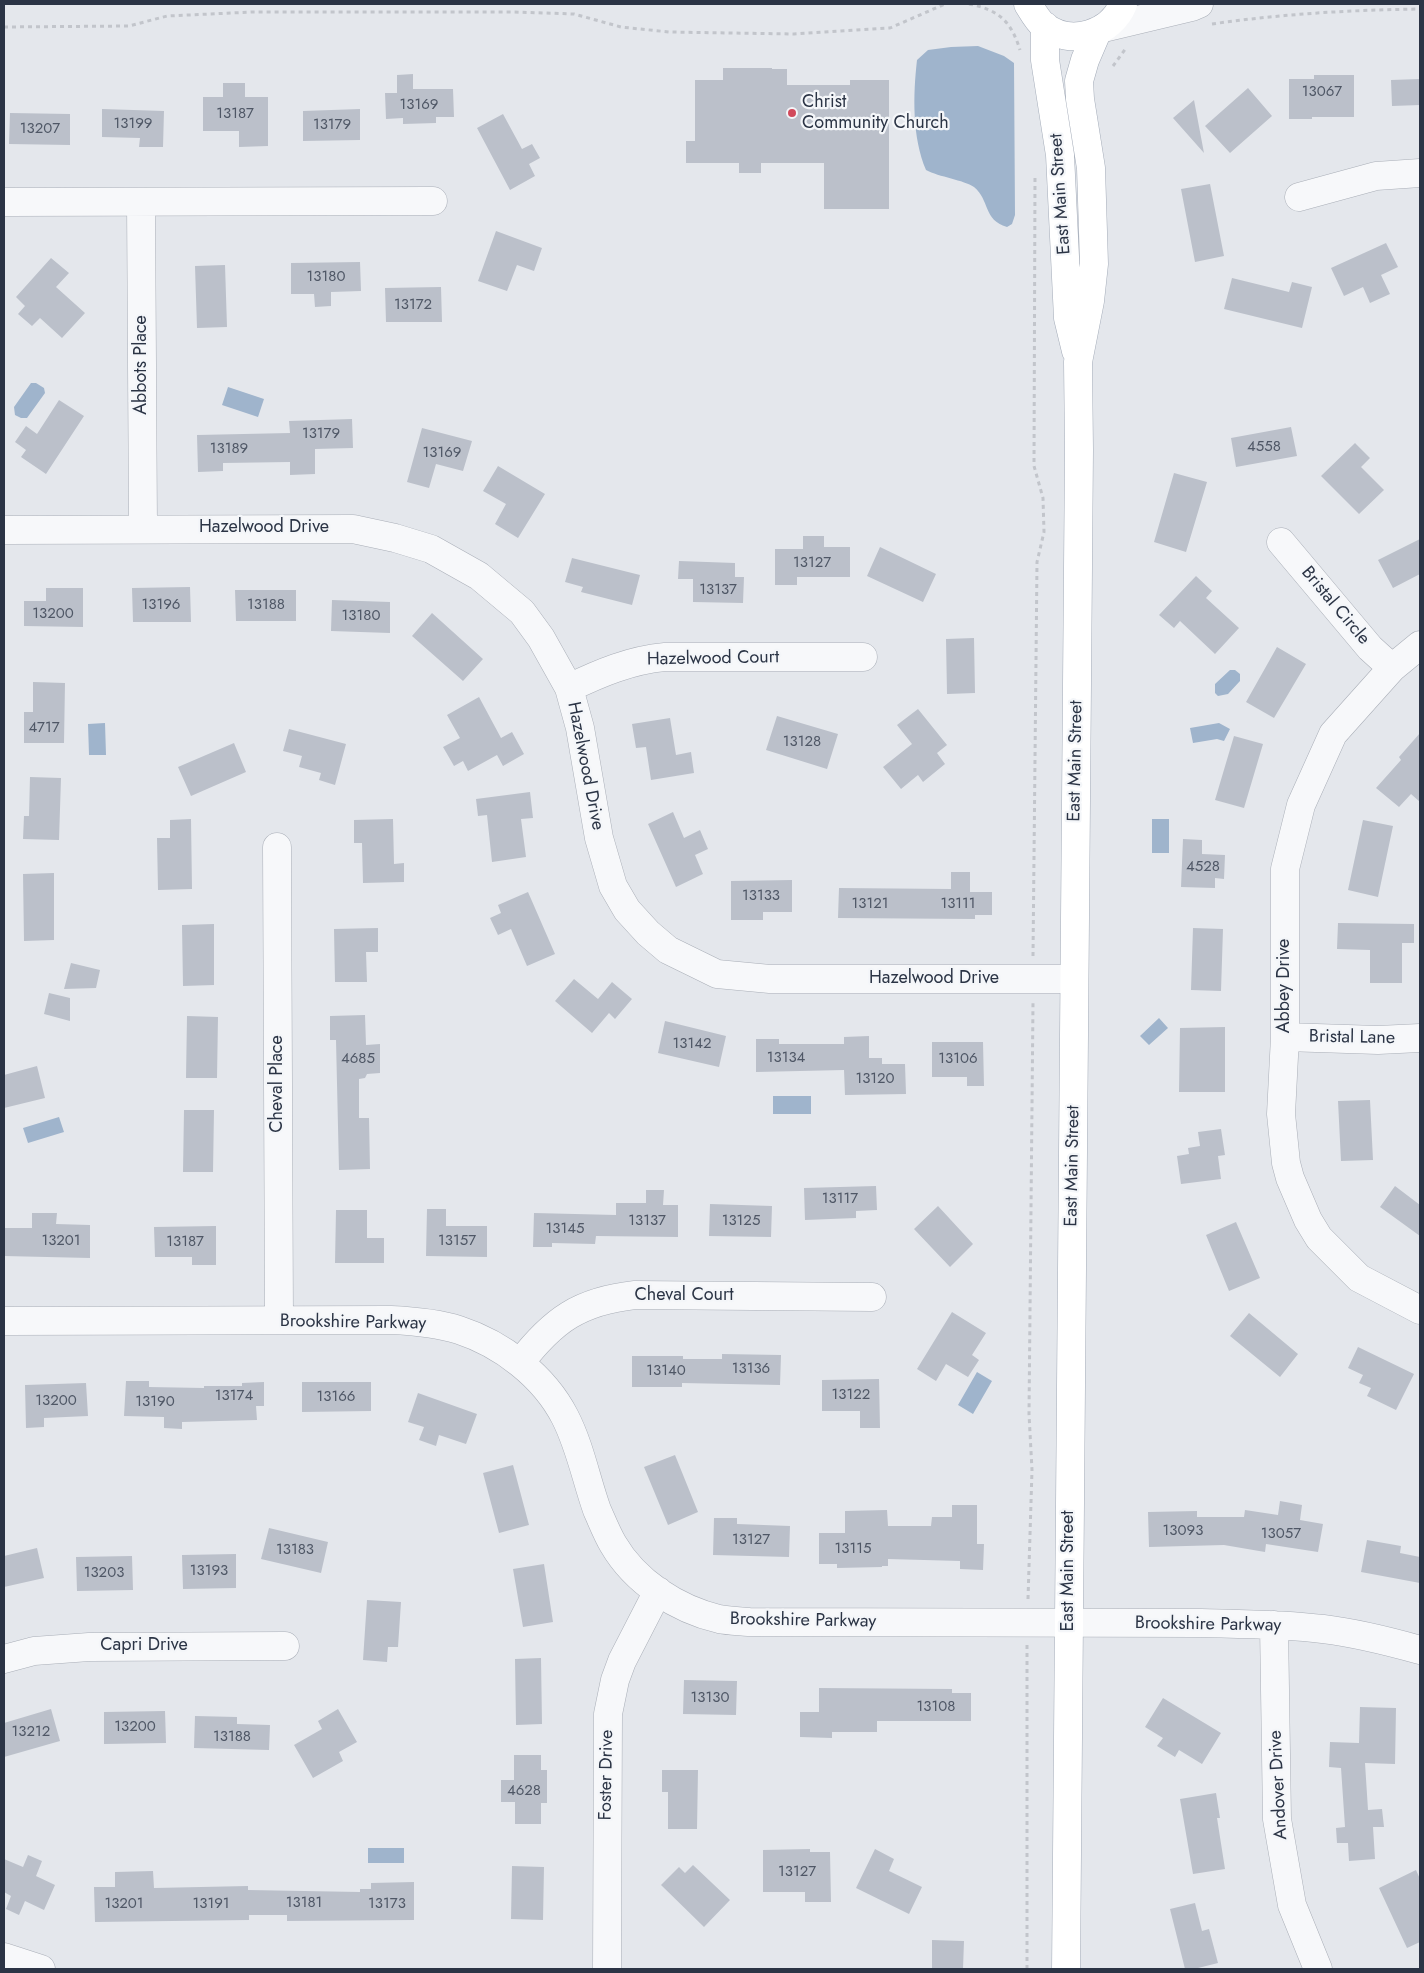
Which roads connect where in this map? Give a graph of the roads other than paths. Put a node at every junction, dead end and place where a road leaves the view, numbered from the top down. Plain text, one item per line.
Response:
1 (1123, 4) edge
2 (1031, 12) edge
3 (1201, 14) edge
4 (1100, 30) junction
5 (1420, 173) edge
6 (1299, 197) dead end
7 (433, 201) dead end
8 (4, 202) edge
9 (141, 202) junction
10 (1078, 362) junction
11 (143, 528) junction
12 (4, 530) edge
13 (1280, 542) dead end
14 (1420, 645) edge
15 (863, 657) dead end
16 (1392, 668) junction
17 (570, 688) junction
18 (277, 847) dead end
19 (1074, 979) junction
20 (1285, 1037) junction
21 (1420, 1038) edge
22 (872, 1297) dead end
23 (1420, 1310) edge
24 (279, 1320) junction
25 (4, 1321) edge
26 (520, 1363) junction
27 (658, 1591) junction
28 (1069, 1622) junction
29 (1274, 1626) junction
30 (285, 1646) dead end
31 (1420, 1650) edge
32 (4, 1659) edge
33 (4, 1957) edge
34 (41, 1969) edge
35 (607, 1969) edge
36 (1066, 1969) edge
37 (1318, 1969) edge

1 - 4 main road, East Main Street
2 - 4 main road
2 - 10 main road, East Main Street
3 - 4 street
4 - 10 main road, East Main Street
5 - 6 street
7 - 9 street
8 - 9 street
9 - 11 street, Abbots Place
10 - 19 main road, East Main Street
11 - 12 street, Hazelwood Drive
11 - 17 street, Hazelwood Drive
13 - 16 street, Bristal Circle
14 - 16 street, Abbey Drive
15 - 17 street, Hazelwood Court
16 - 20 street, Abbey Drive
17 - 19 street, Hazelwood Drive
18 - 24 street, Cheval Place
19 - 28 main road, East Main Street
20 - 21 street, Bristal Lane
20 - 23 street, Abbey Drive
22 - 26 street, Cheval Court
24 - 25 street, Brookshire Parkway
24 - 26 street, Brookshire Parkway
26 - 27 street, Brookshire Parkway
27 - 28 street, Brookshire Parkway
27 - 35 street, Foster Drive
28 - 29 street, Brookshire Parkway
28 - 36 main road, East Main Street
29 - 31 street, Brookshire Parkway
29 - 37 street, Andover Drive
30 - 32 street, Capri Drive
33 - 34 street

